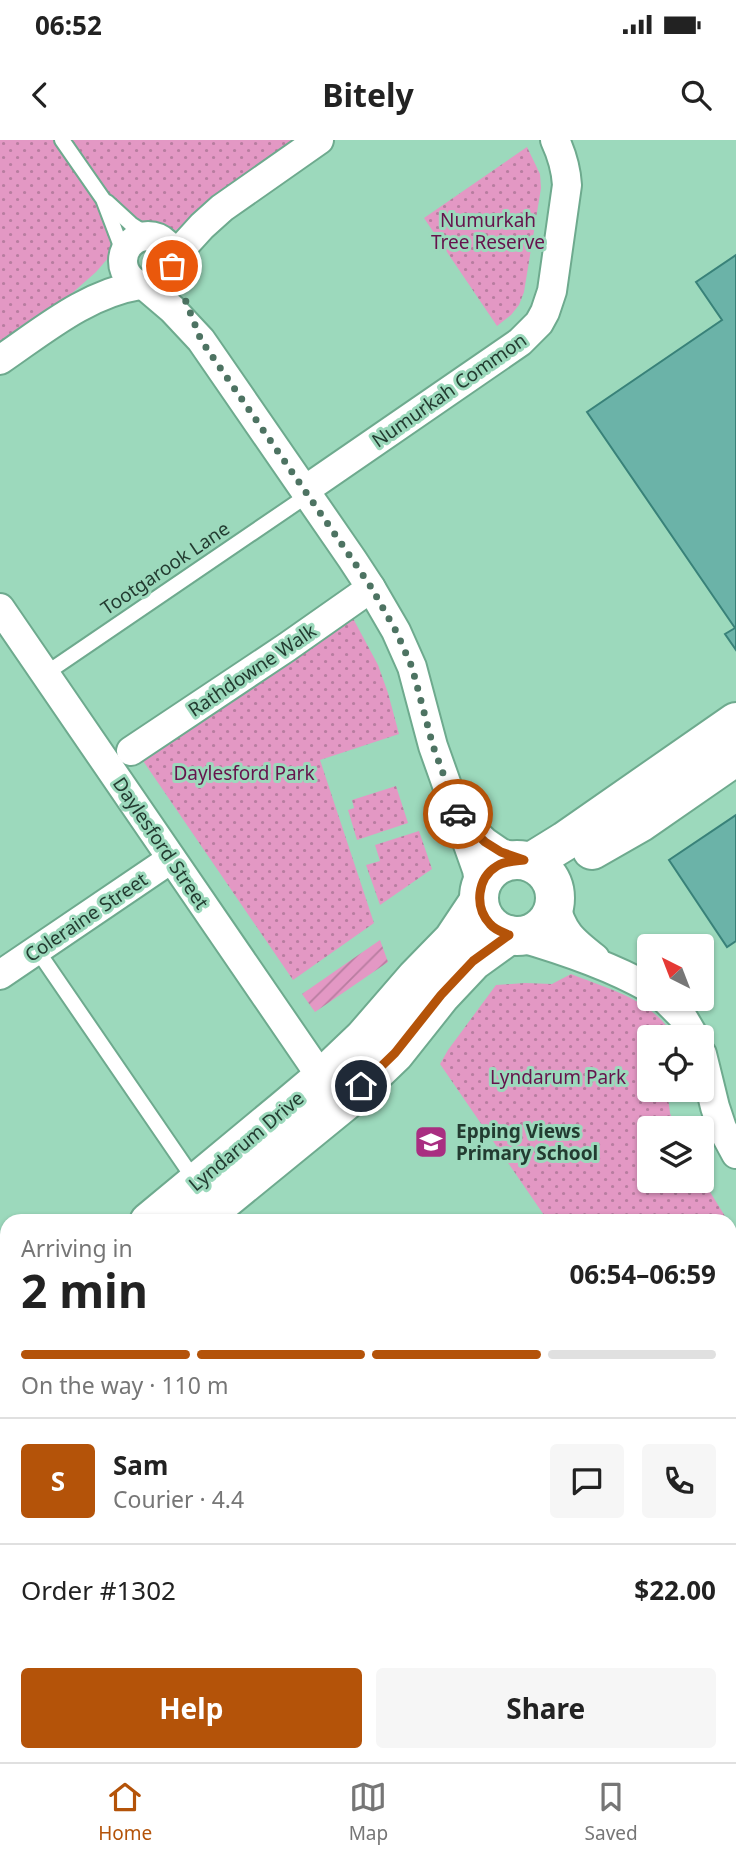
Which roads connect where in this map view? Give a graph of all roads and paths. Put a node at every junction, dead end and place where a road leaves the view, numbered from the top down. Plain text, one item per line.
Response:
1 (62, 140) edge
2 (320, 140) edge
3 (555, 140) edge
4 (103, 199) junction
5 (163, 251) junction
6 (123, 257) junction
7 (142, 286) junction
8 (68, 313) junction
9 (201, 340) junction
10 (0, 360) edge
11 (306, 493) junction
12 (371, 587) junction
13 (0, 608) edge
14 (45, 674) junction
15 (736, 722) edge
16 (131, 751) dead end
17 (736, 756) edge
18 (460, 818) junction
19 (171, 859) junction
20 (541, 879) junction
21 (480, 895) junction
22 (512, 935) junction
23 (37, 950) junction
24 (608, 969) junction
25 (0, 975) edge
26 (637, 982) edge
27 (322, 1078) junction
28 (714, 1080) edge
29 (725, 1104) edge
30 (736, 1154) edge
31 (196, 1182) junction
32 (158, 1214) edge
33 (207, 1214) edge

1 - 4 lane
2 - 5 street
3 - 11 street, Numurkah Common
4 - 5 lane
4 - 6 lane
5 - 6 street
5 - 7 street
5 - 9 street
6 - 7 street
6 - 8 street
7 - 8 street
7 - 9 street
8 - 10 street
9 - 11 street
11 - 12 street
11 - 14 lane, Tootgarook Lane
12 - 16 street, Rathdowne Walk
12 - 18 street
13 - 14 street, Daylesford Street
14 - 19 street, Daylesford Street
15 - 20 street
17 - 20 street
18 - 20 street
18 - 21 street
19 - 23 street, Coleraine Street
19 - 27 street, Daylesford Street
20 - 21 street
20 - 22 street
20 - 24 street
21 - 22 street
21 - 27 street, Lyndarum Drive
22 - 24 street
22 - 33 street, Lyndarum Drive
23 - 25 street, Coleraine Street
23 - 31 lane
24 - 26 street
27 - 31 street, Lyndarum Drive
28 - 29 street
29 - 30 street
31 - 32 street, Lyndarum Drive

